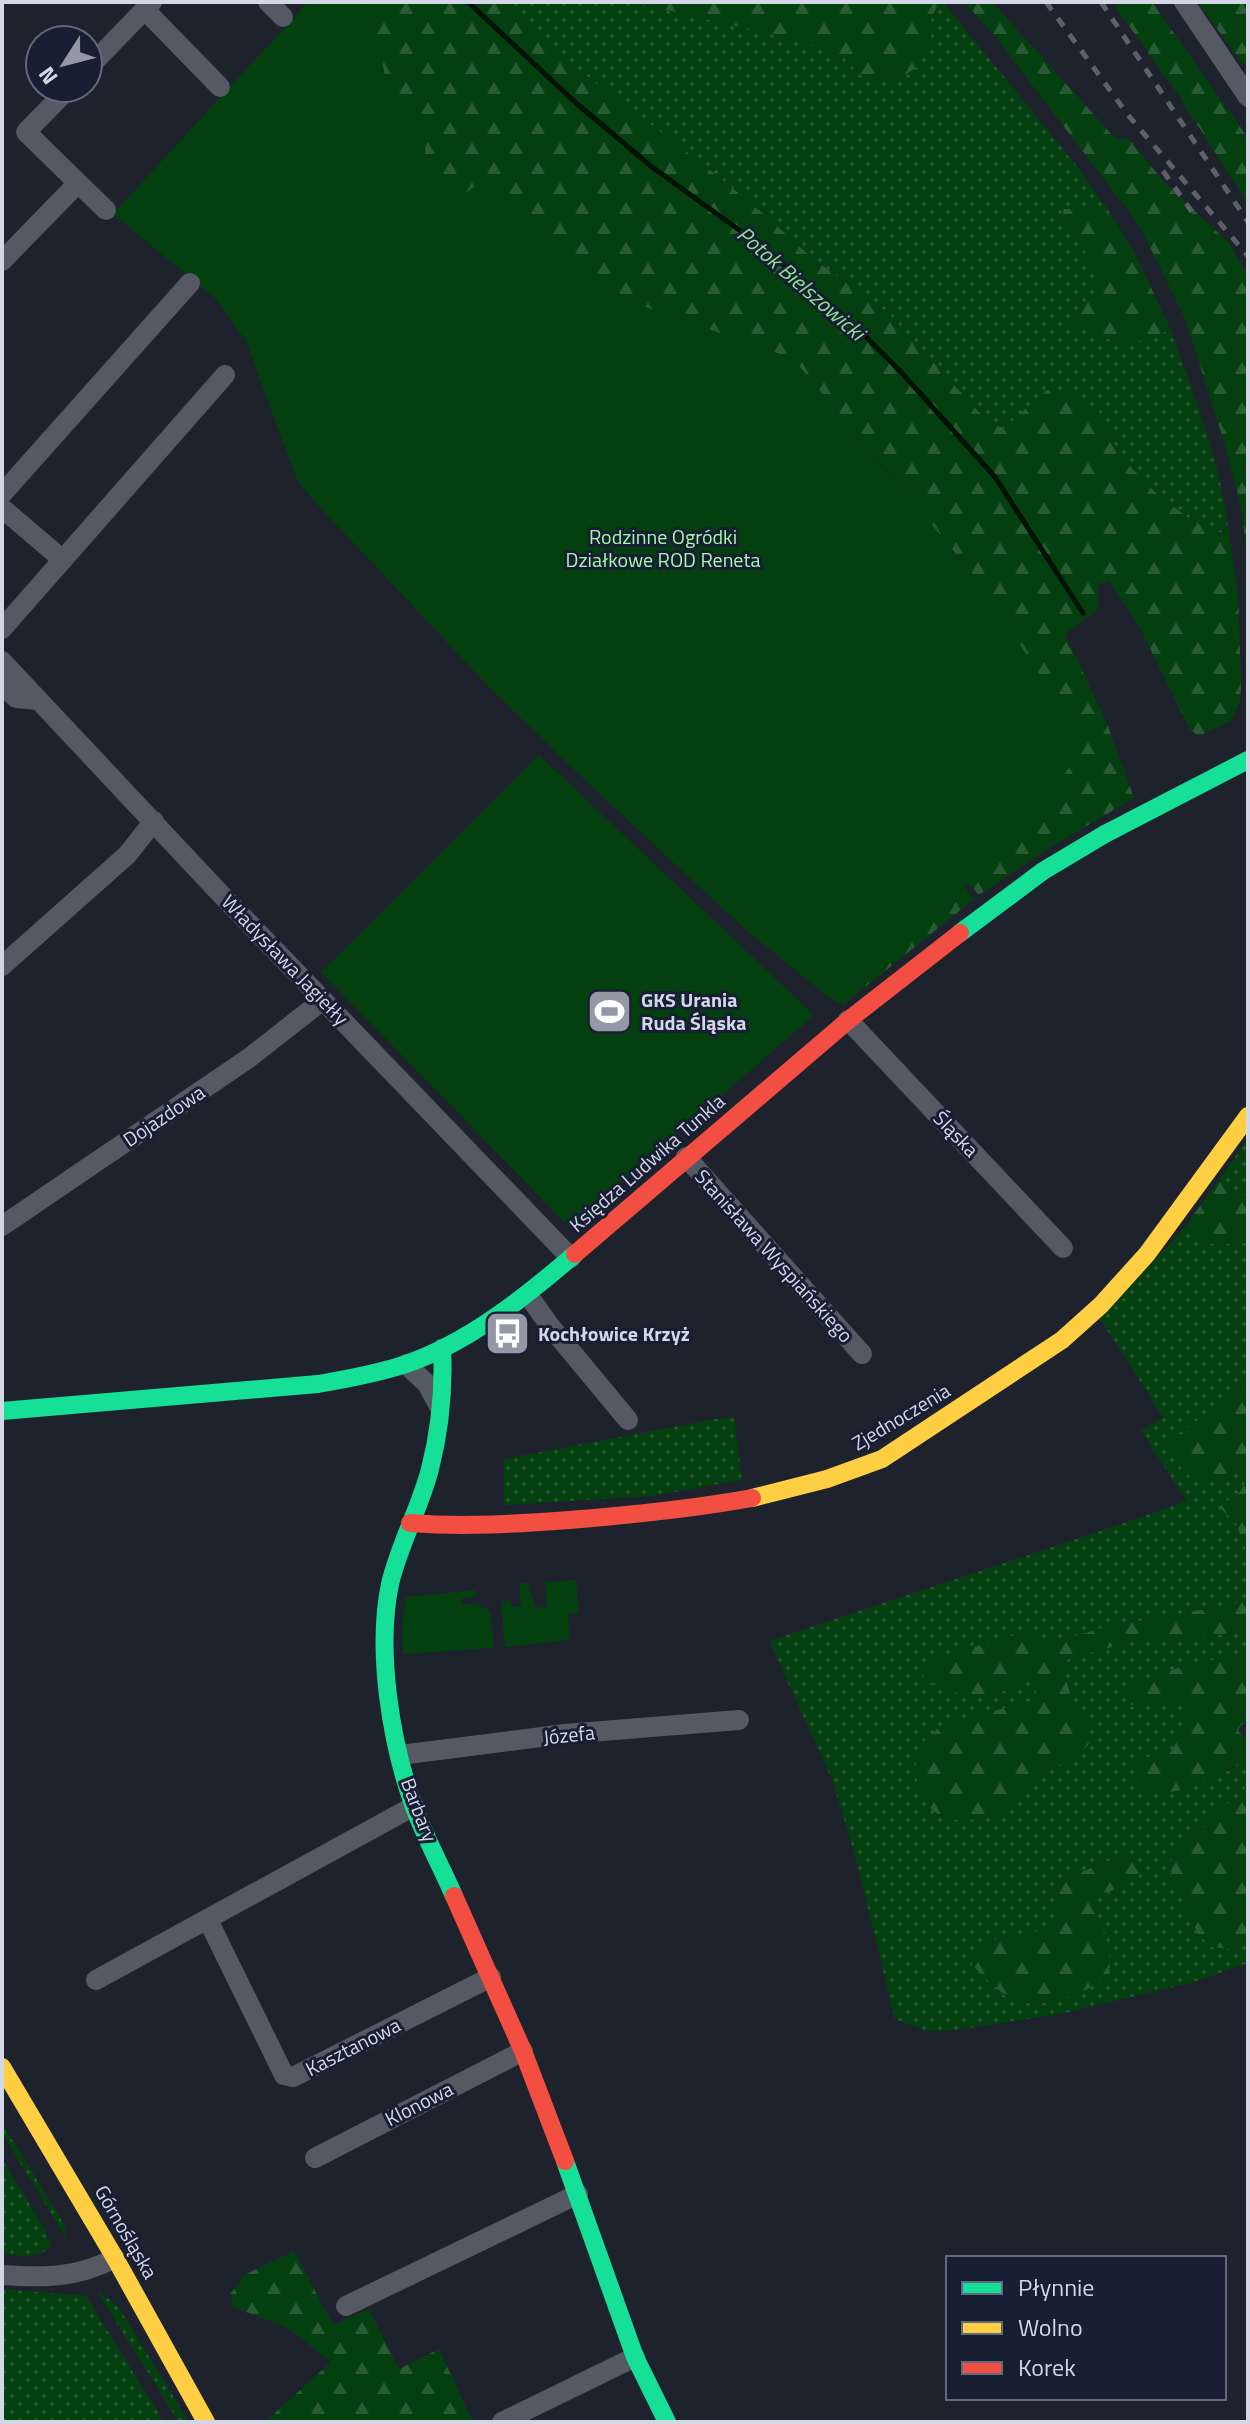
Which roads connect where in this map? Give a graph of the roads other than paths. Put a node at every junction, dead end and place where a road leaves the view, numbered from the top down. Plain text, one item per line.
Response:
1 (1184, 2) edge
2 (148, 6) edge
3 (104, 51) edge
4 (220, 87) dead end
5 (1248, 97) edge
6 (53, 104) edge
7 (78, 183) junction
8 (106, 210) dead end
9 (2, 261) edge
10 (190, 283) dead end
11 (225, 375) dead end
12 (2, 494) edge
13 (2, 508) edge
14 (63, 560) junction
15 (2, 629) edge
16 (2, 661) edge
17 (2, 685) edge
18 (38, 700) junction
19 (1248, 760) edge
20 (154, 821) junction
21 (2, 966) edge
22 (323, 1000) junction
23 (848, 1020) junction
24 (1248, 1116) edge
25 (686, 1157) junction
26 (2, 1226) edge
27 (1063, 1248) dead end
28 (571, 1258) junction
29 (528, 1295) junction
30 (442, 1348) junction
31 (862, 1354) dead end
32 (406, 1364) junction
33 (439, 1406) junction
34 (2, 1411) edge
35 (628, 1420) dead end
36 (410, 1523) junction
37 (739, 1720) dead end
38 (400, 1755) junction
39 (414, 1806) junction
40 (208, 1920) junction
41 (491, 1977) junction
42 (96, 1980) dead end
43 (523, 2051) junction
44 (2, 2067) edge
45 (26, 2143) dead end
46 (315, 2158) dead end
47 (578, 2194) junction
48 (108, 2262) junction
49 (2, 2275) edge
50 (346, 2306) dead end
51 (635, 2357) junction
52 (205, 2422) edge
53 (502, 2422) edge
54 (667, 2422) edge

1 - 5 street
2 - 3 street
2 - 4 street
6 - 7 street
7 - 8 street
7 - 9 street
10 - 12 street
11 - 14 street
13 - 14 street
14 - 15 street
16 - 18 street, Władysława Jagiełły
17 - 18 street
18 - 20 street, Władysława Jagiełły
19 - 23 street, Księdza Ludwika Tunkla
20 - 21 street
20 - 22 street, Władysława Jagiełły
22 - 26 street, Dojazdowa
22 - 28 street, Władysława Jagiełły
23 - 25 street, Księdza Ludwika Tunkla
23 - 27 street, Śląska
24 - 36 street, Zjednoczenia
25 - 28 street, Księdza Ludwika Tunkla
25 - 31 street, Stanisława Wyspiańskiego
28 - 29 street, Księdza Ludwika Tunkla
29 - 30 street, Księdza Ludwika Tunkla
29 - 35 street
30 - 32 street, Księdza Ludwika Tunkla
30 - 33 street, Barbary
32 - 33 street
32 - 34 street, Księdza Ludwika Tunkla
33 - 36 street, Barbary
36 - 38 street, Barbary
37 - 38 street, Józefa
38 - 39 street, Barbary
39 - 40 street
39 - 41 street, Barbary
40 - 41 street, Kasztanowa
40 - 42 street
41 - 43 street, Barbary
43 - 46 street, Klonowa
43 - 47 street, Barbary
44 - 48 street, Górnośląska
45 - 48 street, Górnośląska
47 - 50 street
47 - 51 street, Barbary
48 - 49 street
48 - 52 street, Górnośląska
51 - 53 street
51 - 54 street, Barbary

